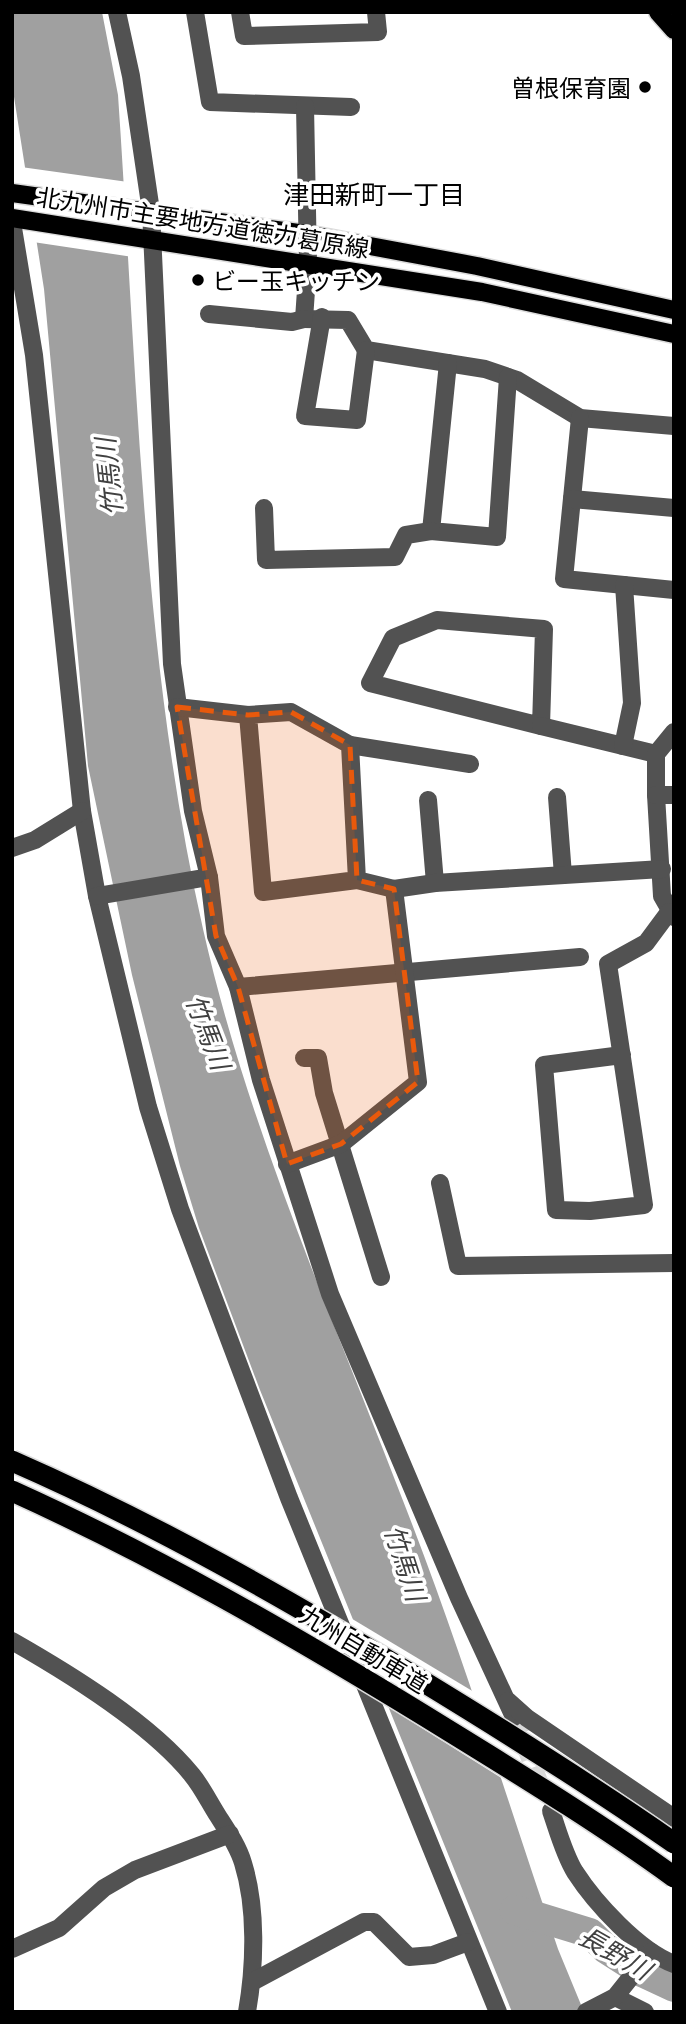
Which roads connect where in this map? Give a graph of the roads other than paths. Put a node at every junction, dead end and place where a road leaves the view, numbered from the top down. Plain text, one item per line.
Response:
1 (117, 12) edge
2 (195, 12) edge
3 (240, 12) edge
4 (376, 12) edge
5 (658, 12) edge
6 (674, 30) edge
7 (305, 106) junction
8 (351, 107) dead end
9 (16, 193) edge
10 (144, 210) junction
11 (17, 219) edge
12 (306, 234) junction
13 (143, 237) junction
14 (308, 262) junction
15 (674, 310) edge
16 (209, 314) dead end
17 (313, 318) junction
18 (674, 334) edge
19 (366, 350) junction
20 (448, 363) junction
21 (508, 377) junction
22 (580, 418) junction
23 (674, 426) edge
24 (572, 499) junction
25 (674, 508) edge
26 (264, 509) dead end
27 (431, 531) junction
28 (624, 584) junction
29 (674, 590) edge
30 (177, 707) junction
31 (248, 716) junction
32 (541, 726) junction
33 (674, 732) edge
34 (350, 745) junction
35 (623, 746) junction
36 (656, 754) junction
37 (470, 764) dead end
38 (665, 795) edge
39 (558, 797) dead end
40 (428, 800) dead end
41 (82, 811) junction
42 (12, 848) edge
43 (663, 869) junction
44 (563, 875) junction
45 (209, 877) junction
46 (357, 880) junction
47 (435, 883) junction
48 (394, 888) junction
49 (97, 896) junction
50 (672, 915) edge
51 (580, 957) dead end
52 (402, 972) junction
53 (238, 987) junction
54 (622, 1055) junction
55 (304, 1058) dead end
56 (341, 1144) junction
57 (287, 1164) junction
58 (440, 1183) dead end
59 (674, 1263) edge
60 (381, 1277) dead end
61 (12, 1461) edge
62 (12, 1491) edge
63 (12, 1641) edge
64 (507, 1700) junction
65 (514, 1717) tunnel mouth
66 (551, 1811) tunnel mouth
67 (674, 1818) edge
68 (230, 1834) junction
69 (674, 1843) edge
70 (674, 1877) edge
71 (468, 1942) junction
72 (12, 1949) edge
73 (648, 1955) junction
74 (674, 1964) edge
75 (252, 1982) junction
76 (621, 1991) junction
77 (589, 2011) edge
78 (247, 2012) edge
79 (498, 2012) edge
80 (645, 2012) edge

1 - 10 street
2 - 7 street
3 - 4 street
5 - 6 main road
7 - 8 street
7 - 12 street
9 - 10 main road, 北九州市主要地方道徳力葛原線
10 - 12 main road, 北九州市主要地方道徳力葛原線
10 - 13 street
11 - 13 main road, 北九州市主要地方道徳力葛原線
11 - 41 street
12 - 14 street
12 - 15 main road, 北九州市主要地方道徳力葛原線
13 - 14 main road, 北九州市主要地方道徳力葛原線
13 - 30 street
14 - 17 street
14 - 18 main road, 北九州市主要地方道徳力葛原線
16 - 17 street
17 - 19 street
17 - 19 street
19 - 20 street
20 - 21 street
20 - 27 street
21 - 22 street
21 - 27 street
22 - 23 street
22 - 24 street
24 - 25 street
24 - 28 street
26 - 27 street
28 - 29 street
28 - 35 street
30 - 31 street
30 - 45 street
31 - 34 street
31 - 46 street
32 - 32 street
32 - 35 street
33 - 36 street
34 - 37 street
34 - 46 street
35 - 36 street
36 - 38 street
38 - 43 street
39 - 44 street
40 - 47 street
41 - 42 street
41 - 49 street
43 - 44 street
43 - 50 street
44 - 47 street
45 - 49 street
45 - 53 street
46 - 48 street
47 - 48 street
48 - 52 street
49 - 71 street
50 - 54 street
51 - 52 street
52 - 53 street
52 - 56 street
53 - 57 street
54 - 54 street
55 - 56 street
56 - 57 street
56 - 60 street
57 - 64 street
58 - 59 street
61 - 69 highway, 九州自動車道, bridge
62 - 70 highway, 九州自動車道, bridge
63 - 68 street
64 - 65 street
64 - 67 street
66 - 73 street
68 - 72 street
68 - 75 street
71 - 75 street
71 - 79 street
73 - 74 street
73 - 76 street
75 - 78 street
76 - 77 street
76 - 80 street

